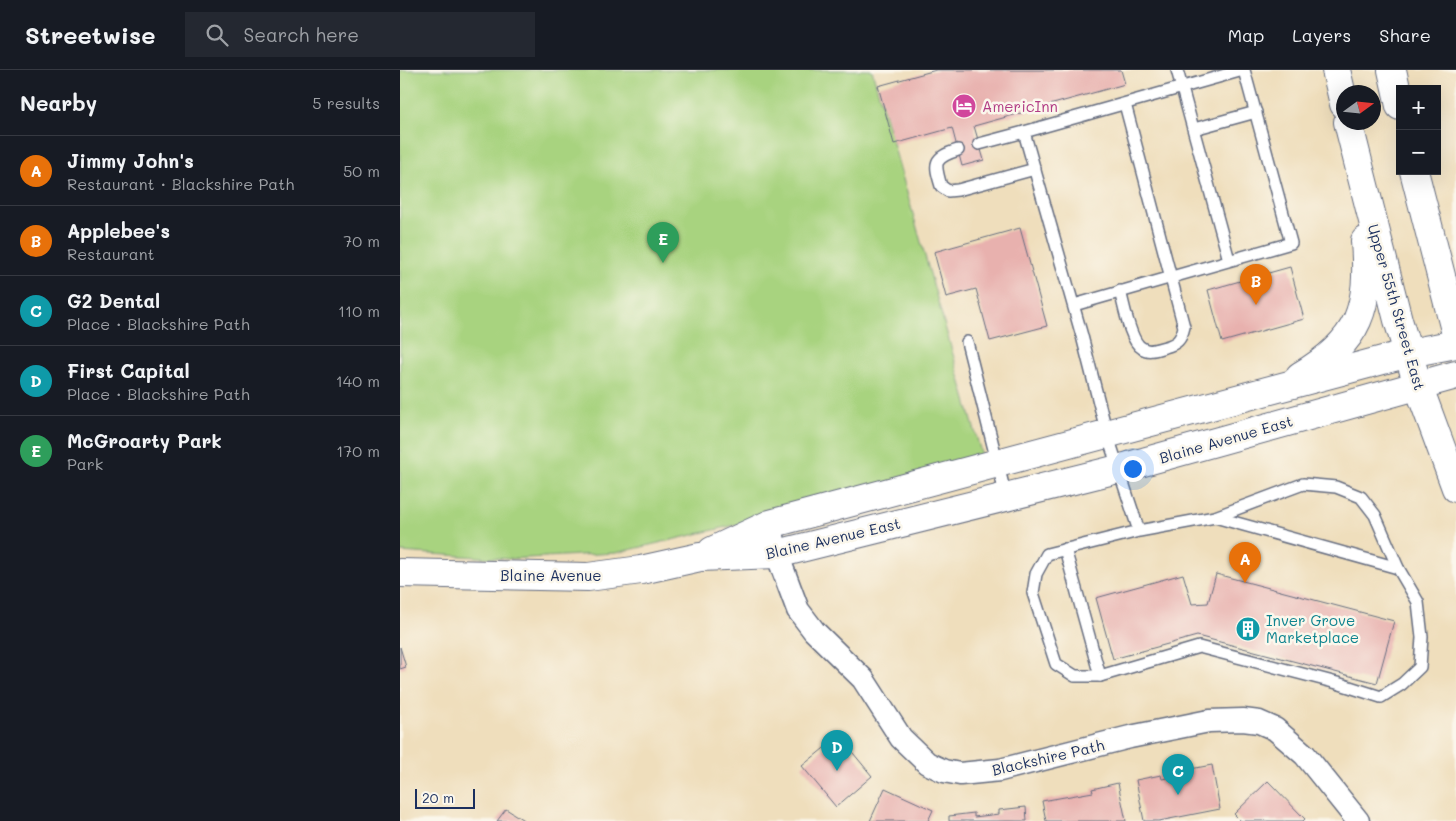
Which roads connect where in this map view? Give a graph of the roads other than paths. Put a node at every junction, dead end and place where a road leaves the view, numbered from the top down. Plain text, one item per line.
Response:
1 (1177, 70) edge
2 (1244, 70) edge
3 (1336, 70) edge
4 (1392, 70) edge
5 (1340, 85) edge
6 (1182, 87) junction
7 (1396, 88) edge
8 (1125, 104) junction
9 (1256, 112) junction
10 (1194, 129) junction
11 (1350, 130) edge
12 (1024, 132) junction
13 (979, 144) dead end
14 (958, 150) dead end
15 (1359, 167) junction
16 (1035, 169) junction
17 (1415, 175) edge
18 (1230, 260) junction
19 (1171, 277) junction
20 (1120, 292) junction
21 (1074, 305) junction
22 (1456, 334) edge
23 (967, 342) dead end
24 (1456, 344) edge
25 (1409, 354) junction
26 (1456, 375) edge
27 (1418, 385) junction
28 (1279, 388) junction
29 (1106, 434) junction
30 (997, 464) junction
31 (1118, 470) junction
32 (1456, 488) edge
33 (1006, 497) junction
34 (1215, 517) junction
35 (770, 524) junction
36 (1139, 531) junction
37 (1065, 549) junction
38 (777, 554) junction
39 (700, 557) junction
40 (1398, 568) junction
41 (400, 573) edge
42 (1100, 676) junction
43 (1358, 821) edge

1 - 6 lane
2 - 6 lane
2 - 9 lane
3 - 5 street
4 - 7 street
6 - 8 lane
6 - 10 lane
8 - 12 lane
8 - 19 lane
9 - 10 lane
9 - 18 lane
10 - 18 lane
11 - 15 street, Upper 55th Street East
12 - 13 lane
12 - 16 lane
14 - 16 lane
15 - 25 street, Upper 55th Street East
15 - 28 street
16 - 21 lane
17 - 22 street
18 - 19 lane
19 - 20 lane
19 - 20 lane
20 - 21 lane
21 - 29 lane
23 - 30 lane
24 - 25 street
25 - 27 street, Upper 55th Street East
25 - 28 street, Blaine Avenue East
26 - 27 street
27 - 31 street, Blaine Avenue East
27 - 32 street, Upper 55th Street East
28 - 29 street, Blaine Avenue East
29 - 30 street, Blaine Avenue East
29 - 31 lane
30 - 33 lane
30 - 35 street, Blaine Avenue East
31 - 33 street, Blaine Avenue East
31 - 36 lane
33 - 38 street, Blaine Avenue East
34 - 36 lane
34 - 40 lane
34 - 40 lane
35 - 38 street, Blackshire Path
35 - 39 street, Blaine Avenue East
36 - 37 lane
37 - 42 lane
37 - 42 lane
38 - 39 street, Blaine Avenue East
38 - 43 street, Blackshire Path
39 - 41 street, Blaine Avenue
40 - 42 lane

